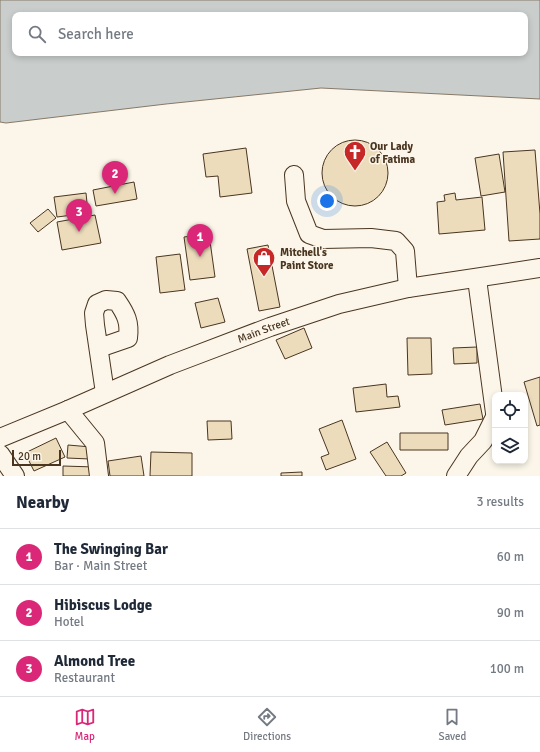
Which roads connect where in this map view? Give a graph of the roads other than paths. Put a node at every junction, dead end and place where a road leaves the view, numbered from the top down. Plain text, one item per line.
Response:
1 (294, 175) dead end
2 (540, 268) edge
3 (477, 278) junction
4 (408, 288) junction
5 (99, 348) dead end
6 (492, 392) edge
7 (105, 393) junction
8 (68, 410) junction
9 (492, 423) edge
10 (0, 438) edge
11 (0, 454) edge
12 (15, 476) edge
13 (99, 476) edge
14 (456, 476) edge

1 - 4 street
2 - 3 street, Main Street
3 - 4 street, Main Street
3 - 6 street
4 - 7 street, Main Street
5 - 7 street
7 - 8 street, Main Street
8 - 10 street, Main Street
8 - 13 street
9 - 14 street
11 - 12 street

